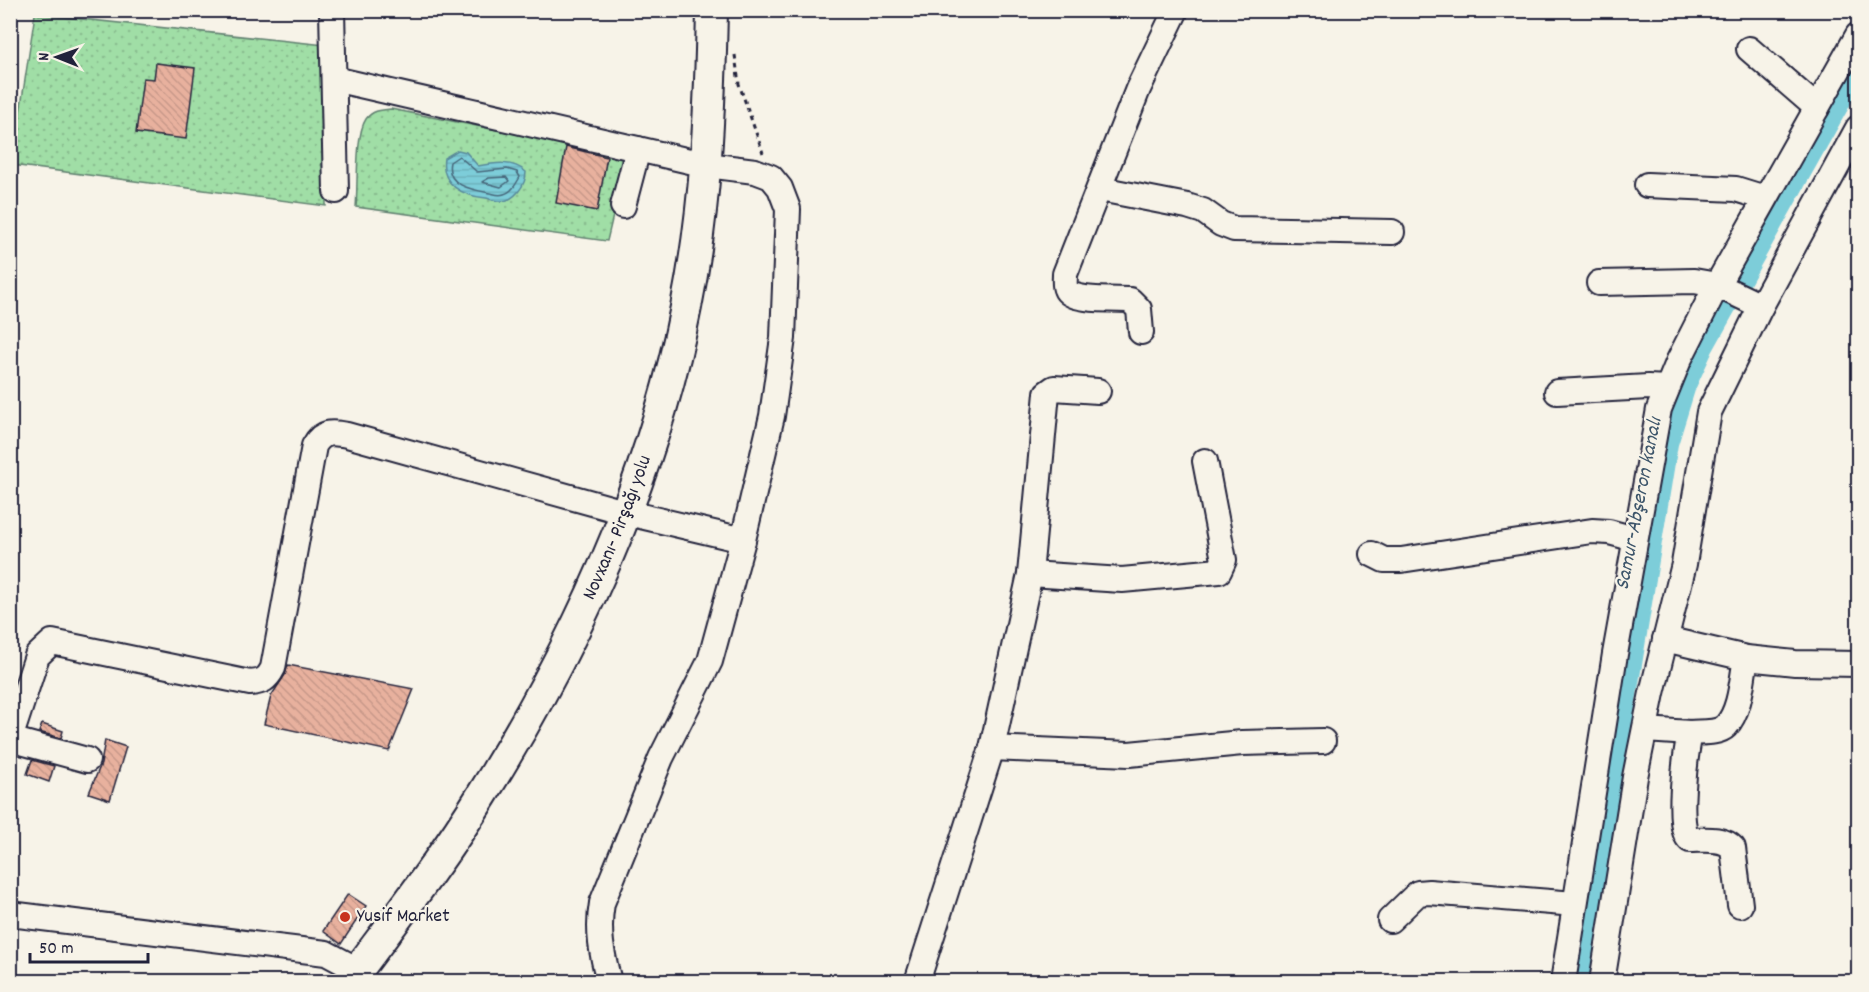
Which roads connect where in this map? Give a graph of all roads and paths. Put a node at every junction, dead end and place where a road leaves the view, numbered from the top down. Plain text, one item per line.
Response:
1 (332, 10) edge
2 (712, 10) edge
3 (1176, 10) edge
4 (1858, 35) edge
5 (1749, 50) dead end
6 (734, 51) dead end
7 (334, 79) junction
8 (1817, 108) junction
9 (1858, 128) edge
10 (638, 149) junction
11 (707, 165) junction
12 (771, 177) junction
13 (1647, 186) dead end
14 (1100, 189) junction
15 (336, 191) dead end
16 (1764, 198) junction
17 (623, 206) dead end
18 (1392, 232) dead end
19 (1599, 283) dead end
20 (1717, 285) junction
21 (1761, 306) junction
22 (1141, 332) dead end
23 (1667, 388) junction
24 (1098, 391) dead end
25 (1557, 392) dead end
26 (1205, 461) dead end
27 (628, 513) junction
28 (1635, 539) junction
29 (743, 540) junction
30 (1372, 554) dead end
31 (1030, 574) junction
32 (1665, 639) junction
33 (1746, 658) junction
34 (1858, 664) edge
35 (1644, 730) junction
36 (1690, 733) junction
37 (10, 739) edge
38 (1323, 741) dead end
39 (992, 748) junction
40 (87, 760) dead end
41 (1575, 904) junction
42 (1740, 905) dead end
43 (10, 914) edge
44 (1390, 920) dead end
45 (353, 976) edge
46 (609, 981) edge
47 (917, 981) edge
48 (1563, 981) edge
49 (1602, 981) edge

1 - 7 street
2 - 11 main road, Novxanı- Pirşağı yolu
3 - 14 street
4 - 8 street
5 - 8 street
6 - 12 path
7 - 10 street
7 - 15 street
8 - 16 street
9 - 21 street
10 - 11 street
10 - 17 street
11 - 12 street
11 - 27 main road, Novxanı- Pirşağı yolu
12 - 29 street
13 - 16 street
14 - 18 street
14 - 22 street
16 - 20 street
19 - 20 street
20 - 21 street
20 - 23 street
21 - 32 street
23 - 25 street
23 - 28 street
24 - 31 street
26 - 31 street
27 - 29 street
27 - 37 street
27 - 45 main road, Novxanı- Pirşağı yolu
28 - 30 street
28 - 41 street
29 - 46 street
31 - 39 street
32 - 33 street
32 - 35 street
33 - 34 street
33 - 36 street
35 - 36 street
35 - 49 street
36 - 42 street
37 - 40 street
38 - 39 street
39 - 47 street
41 - 44 street
41 - 48 street
43 - 45 street

